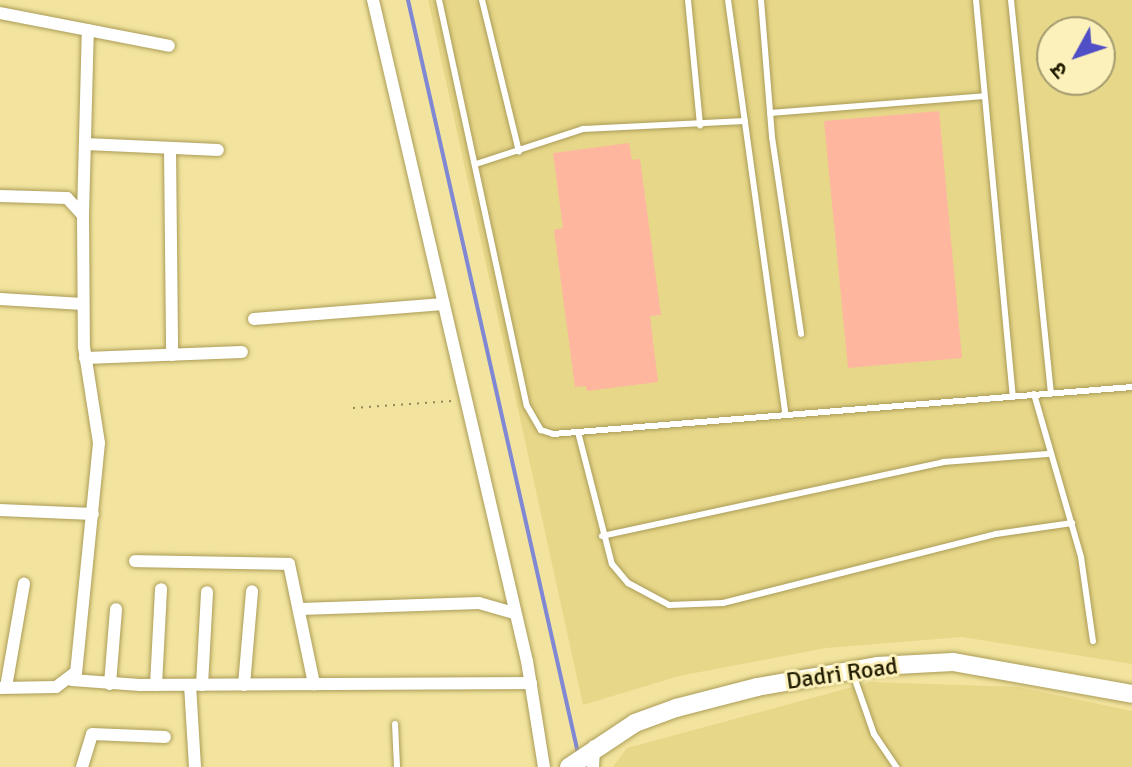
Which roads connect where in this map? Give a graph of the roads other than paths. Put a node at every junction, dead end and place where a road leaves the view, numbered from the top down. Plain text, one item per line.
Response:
1 (373, 0) edge
2 (439, 0) edge
3 (482, 0) edge
4 (688, 0) edge
5 (728, 0) edge
6 (761, 0) edge
7 (976, 0) edge
8 (1011, 0) edge
9 (0, 13) edge
10 (88, 30) junction
11 (169, 46) dead end
12 (984, 96) junction
13 (770, 113) junction
14 (745, 121) junction
15 (700, 125) junction
16 (86, 144) junction
17 (170, 148) junction
18 (218, 150) dead end
19 (519, 152) junction
20 (476, 164) junction
21 (0, 196) edge
22 (83, 215) junction
23 (0, 299) edge
24 (83, 304) junction
25 (443, 304) junction
26 (254, 319) dead end
27 (801, 334) dead end
28 (242, 352) dead end
29 (172, 355) junction
30 (85, 358) junction
31 (1132, 387) edge
32 (1051, 393) junction
33 (1034, 394) junction
34 (1013, 396) junction
35 (785, 413) junction
36 (578, 432) junction
37 (1048, 454) junction
38 (0, 510) edge
39 (93, 514) junction
40 (1072, 523) junction
41 (602, 536) junction
42 (135, 561) dead end
43 (24, 584) dead end
44 (161, 589) dead end
45 (252, 591) dead end
46 (207, 592) dead end
47 (116, 609) dead end
48 (300, 609) junction
49 (515, 613) junction
50 (1093, 641) dead end
51 (852, 671) junction
52 (72, 680) junction
53 (531, 683) junction
54 (110, 684) junction
55 (314, 684) junction
56 (156, 685) junction
57 (196, 685) junction
58 (244, 685) junction
59 (3, 688) edge
60 (1132, 694) edge
61 (395, 724) dead end
62 (165, 737) dead end
63 (584, 759) edge
64 (82, 767) edge
65 (195, 767) edge
66 (397, 767) edge
67 (544, 767) edge
68 (896, 767) edge

1 - 25 street
2 - 20 lane
3 - 19 lane
4 - 15 lane
5 - 14 lane
6 - 13 lane
7 - 12 lane
8 - 32 lane
9 - 10 street
10 - 11 street
10 - 16 street
12 - 13 lane
12 - 34 lane
13 - 27 lane
14 - 15 lane
14 - 35 lane
15 - 19 lane
16 - 17 street
16 - 22 street
17 - 18 street
17 - 29 street
19 - 20 lane
20 - 36 lane
21 - 22 street
22 - 24 street
23 - 24 street
24 - 30 street
25 - 26 street
25 - 49 street
28 - 29 street
29 - 30 street
30 - 39 street
31 - 32 lane
32 - 33 lane
33 - 34 lane
33 - 37 lane
34 - 35 lane
35 - 36 lane
36 - 41 lane
37 - 40 lane
37 - 41 lane
38 - 39 street
39 - 52 street
40 - 41 lane
40 - 50 lane
42 - 48 street
43 - 59 street
44 - 56 street
45 - 58 street
46 - 57 street
47 - 54 street
48 - 49 street
48 - 55 street
49 - 53 street
51 - 60 main road, Dadri Road
51 - 63 main road, Dadri Road
51 - 68 lane
52 - 54 street
52 - 59 street
53 - 55 street
53 - 67 street
54 - 56 street
55 - 58 street
56 - 57 street
57 - 58 street
57 - 65 street
61 - 66 lane
62 - 64 street

